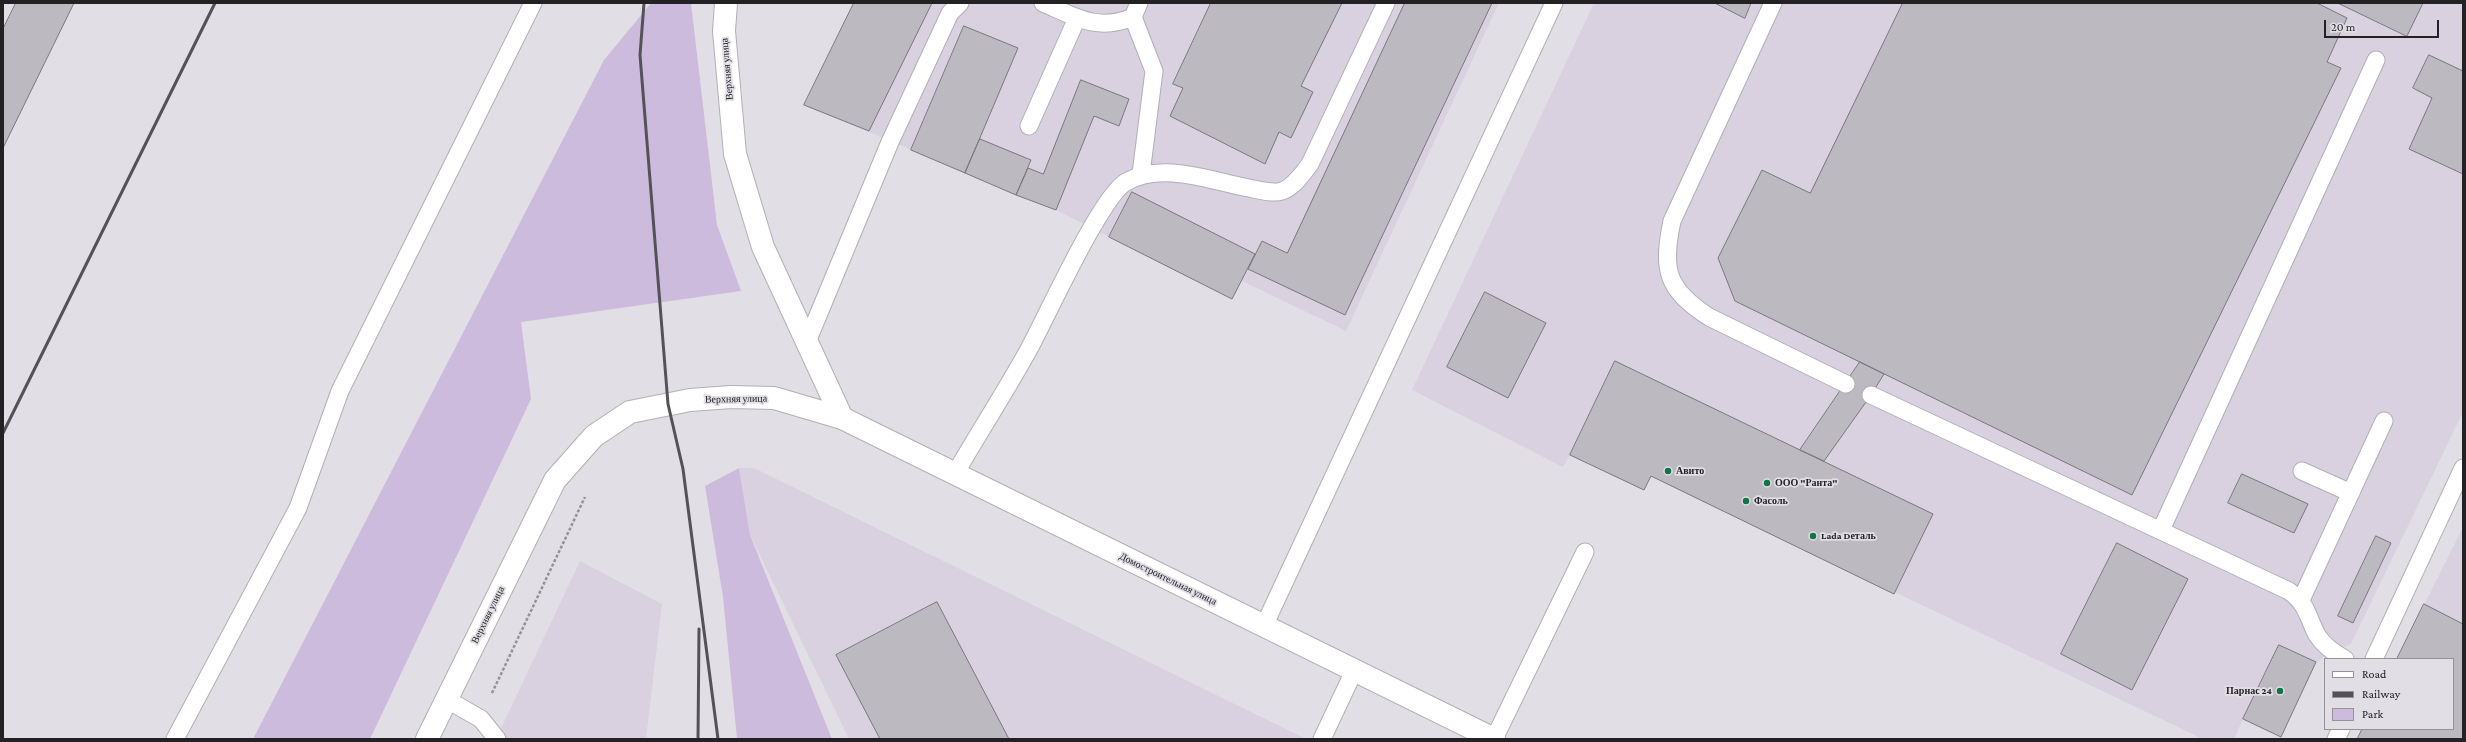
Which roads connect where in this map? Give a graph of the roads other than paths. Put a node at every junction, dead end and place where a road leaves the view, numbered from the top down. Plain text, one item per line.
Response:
1 (533, 3) edge
2 (726, 3) edge
3 (960, 3) edge
4 (1043, 3) edge
5 (1386, 3) edge
6 (1554, 3) edge
7 (1773, 3) edge
8 (1136, 10) edge
9 (1077, 18) junction
10 (2376, 60) dead end
11 (1029, 126) dead end
12 (1141, 174) junction
13 (807, 342) junction
14 (1846, 384) dead end
15 (1871, 395) dead end
16 (842, 418) junction
17 (2384, 421) dead end
18 (2463, 468) edge
19 (2302, 471) dead end
20 (955, 474) junction
21 (2351, 493) junction
22 (2160, 530) junction
23 (1585, 552) dead end
24 (2301, 600) junction
25 (1264, 626) junction
26 (2344, 658) edge
27 (2374, 658) edge
28 (1354, 671) junction
29 (446, 699) junction
30 (2340, 730) edge
31 (175, 739) edge
32 (427, 739) edge
33 (497, 739) edge
34 (1322, 739) edge
35 (1494, 739) edge
36 (2336, 739) edge

1 - 31 lane
2 - 13 street, Верхняя улица
3 - 13 lane
4 - 9 lane
5 - 12 lane
6 - 25 lane
7 - 14 lane
8 - 9 lane
8 - 12 lane
9 - 11 lane
10 - 22 lane
12 - 20 lane
13 - 16 street, Верхняя улица
15 - 22 lane
16 - 20 street, Домостроительная улица
16 - 29 street, Верхняя улица
17 - 21 lane
18 - 27 lane
19 - 21 lane
20 - 25 street, Домостроительная улица
21 - 24 lane
22 - 24 lane
23 - 35 lane
24 - 26 lane
25 - 28 street, Домостроительная улица
28 - 34 lane
28 - 35 street, Домостроительная улица
29 - 32 street, Верхняя улица
29 - 33 lane
30 - 36 lane

